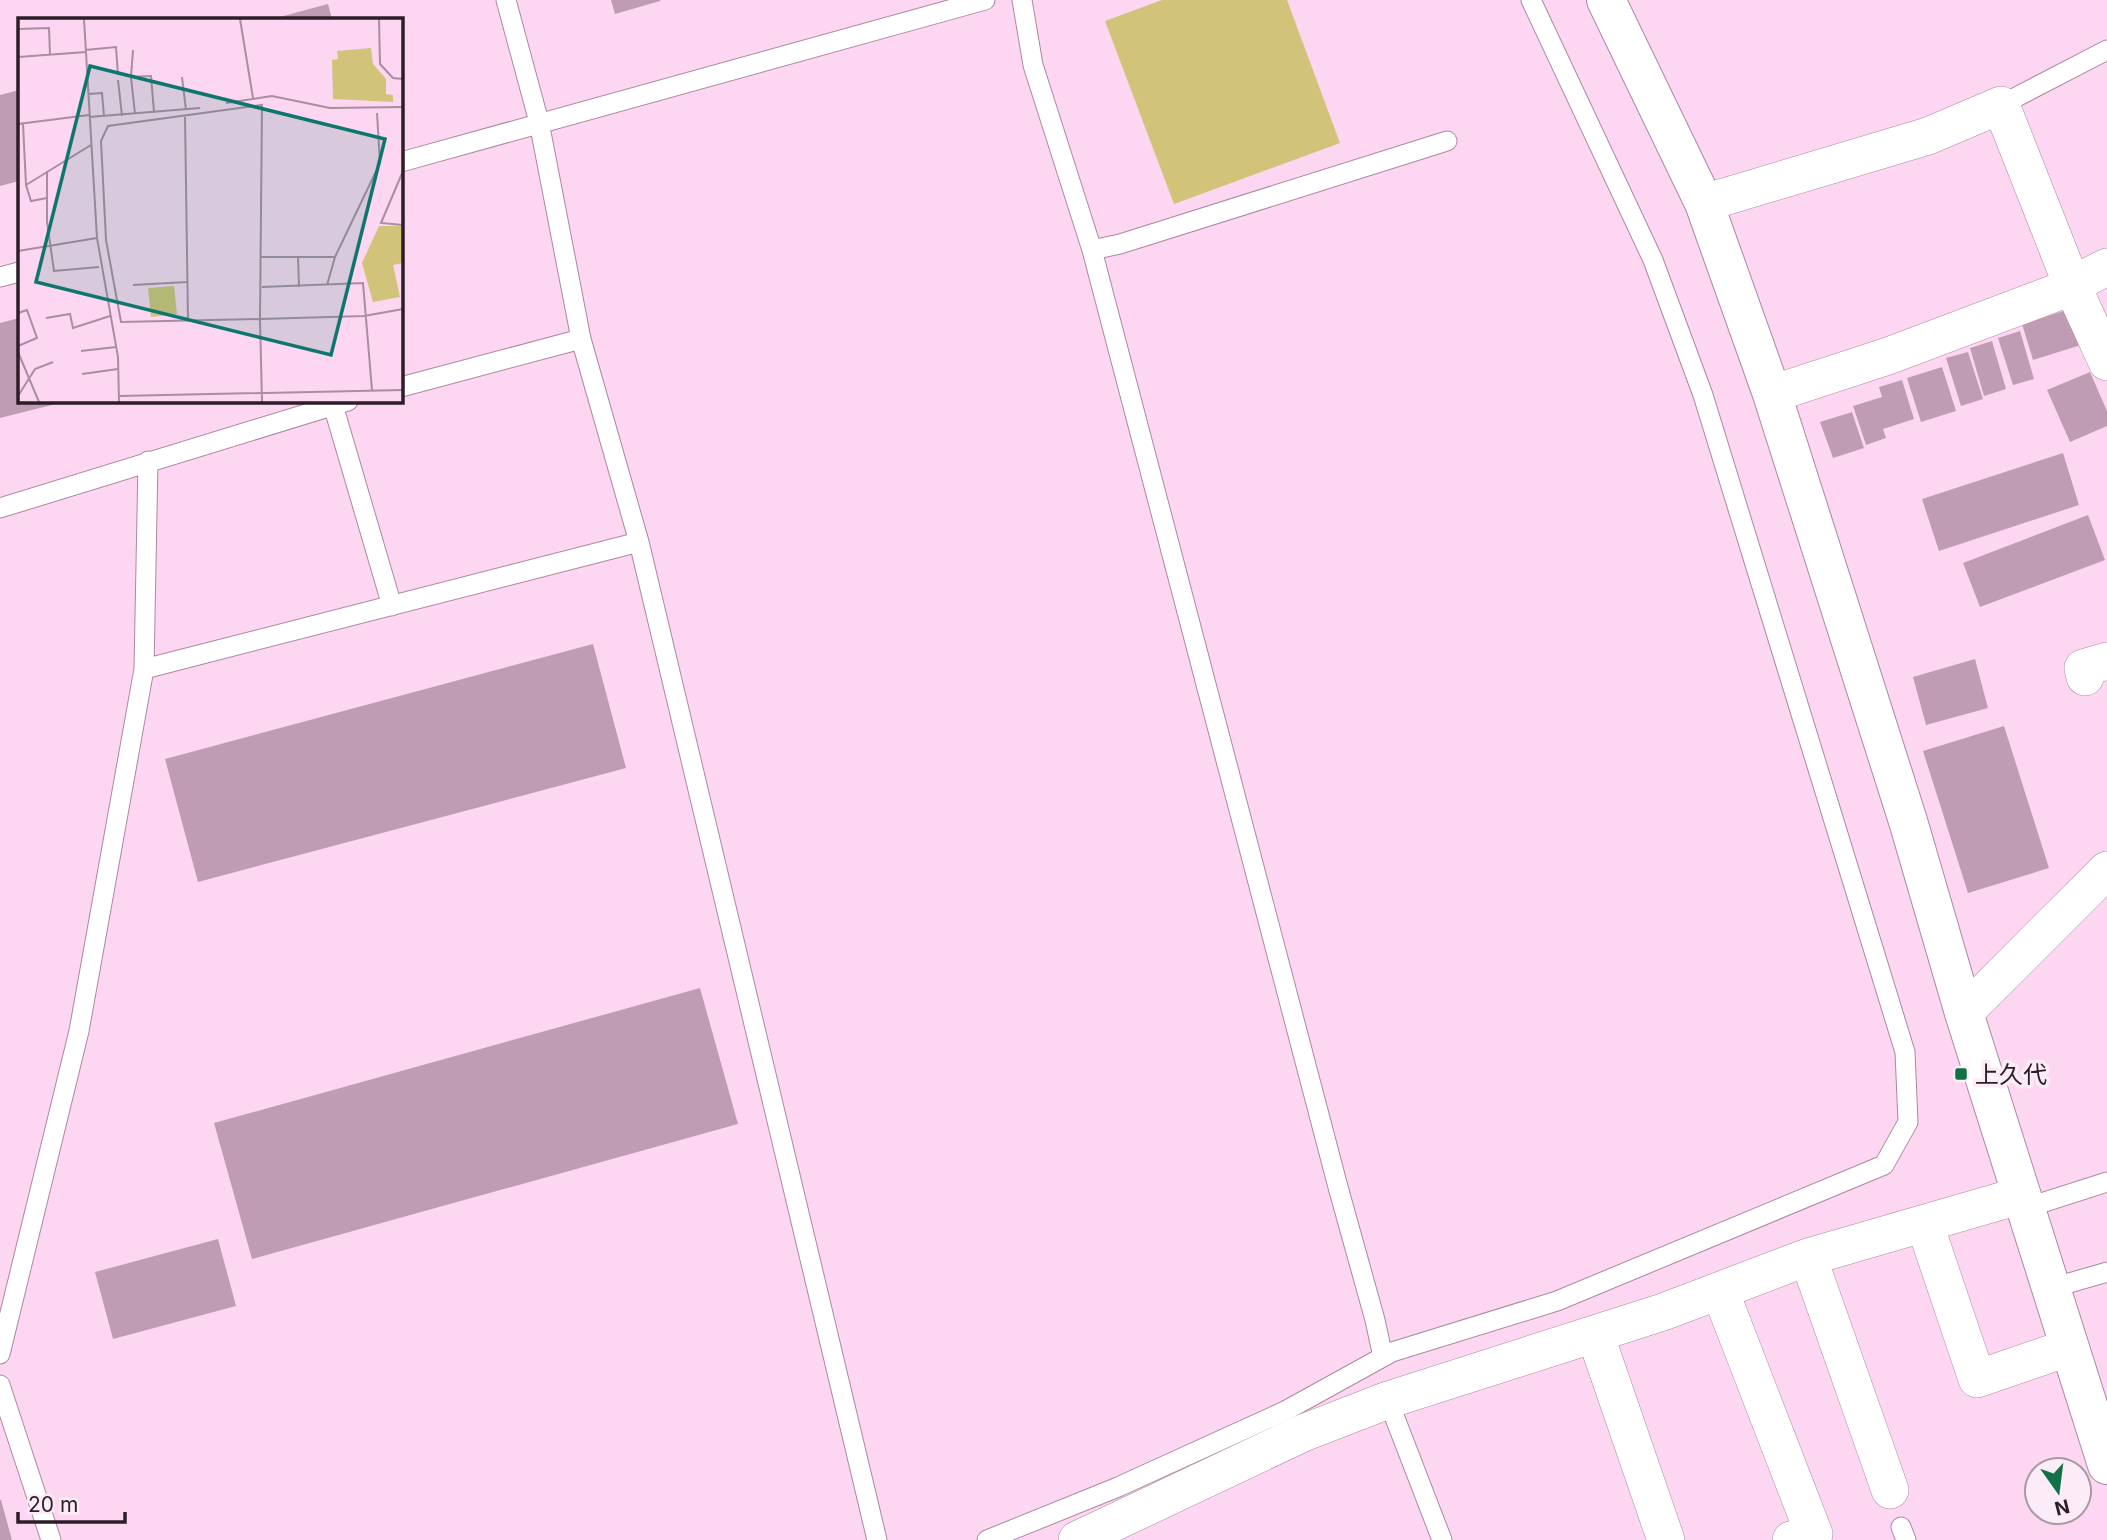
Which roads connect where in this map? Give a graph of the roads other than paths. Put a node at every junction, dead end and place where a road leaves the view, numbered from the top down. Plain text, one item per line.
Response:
1 (506, 0) edge
2 (985, 0) edge
3 (1022, 0) edge
4 (1531, 0) edge
5 (1606, 0) edge
6 (2107, 50) edge
7 (2001, 105) junction
8 (539, 122) junction
9 (1447, 141) dead end
10 (402, 162) edge
11 (1704, 202) junction
12 (1092, 250) junction
13 (2107, 267) edge
14 (18, 272) edge
15 (0, 277) edge
16 (2072, 285) junction
17 (581, 339) junction
18 (2107, 362) edge
19 (402, 387) edge
20 (1772, 394) junction
21 (341, 403) edge
22 (148, 461) junction
23 (0, 508) edge
24 (639, 542) junction
25 (392, 606) junction
26 (144, 669) junction
27 (2107, 870) edge
28 (1964, 1013) junction
29 (2107, 1182) edge
30 (2024, 1201) junction
31 (1925, 1225) junction
32 (1808, 1257) junction
33 (2107, 1272) edge
34 (2052, 1288) junction
35 (1720, 1291) junction
36 (1595, 1334) junction
37 (2070, 1347) junction
38 (0, 1354) edge
39 (1383, 1357) junction
40 (0, 1385) edge
41 (1388, 1400) junction
42 (2107, 1465) edge
43 (1889, 1490) dead end
44 (1807, 1538) edge
45 (51, 1540) edge
46 (877, 1540) edge
47 (987, 1540) edge
48 (1077, 1540) edge
49 (1441, 1540) edge
50 (1666, 1540) edge

1 - 8 lane
2 - 8 lane
3 - 12 lane
4 - 39 lane
5 - 11 street
6 - 7 lane
7 - 11 street
7 - 16 street
8 - 10 lane
8 - 17 lane
9 - 12 lane
11 - 20 street
12 - 39 lane
13 - 16 street
14 - 15 lane
16 - 18 street
16 - 20 street
17 - 19 lane
17 - 24 lane
20 - 28 street
21 - 22 lane
21 - 25 lane
22 - 23 lane
22 - 26 lane
24 - 25 lane
24 - 46 lane
25 - 26 lane
26 - 38 lane
27 - 28 street
28 - 30 street
29 - 30 lane
30 - 31 street
30 - 34 street
31 - 32 street
31 - 37 street
32 - 35 street
32 - 43 street
33 - 34 lane
34 - 37 street
35 - 36 street
35 - 44 street
36 - 41 street
36 - 50 street
37 - 42 street
39 - 47 lane
40 - 45 lane
41 - 48 street
41 - 49 lane

